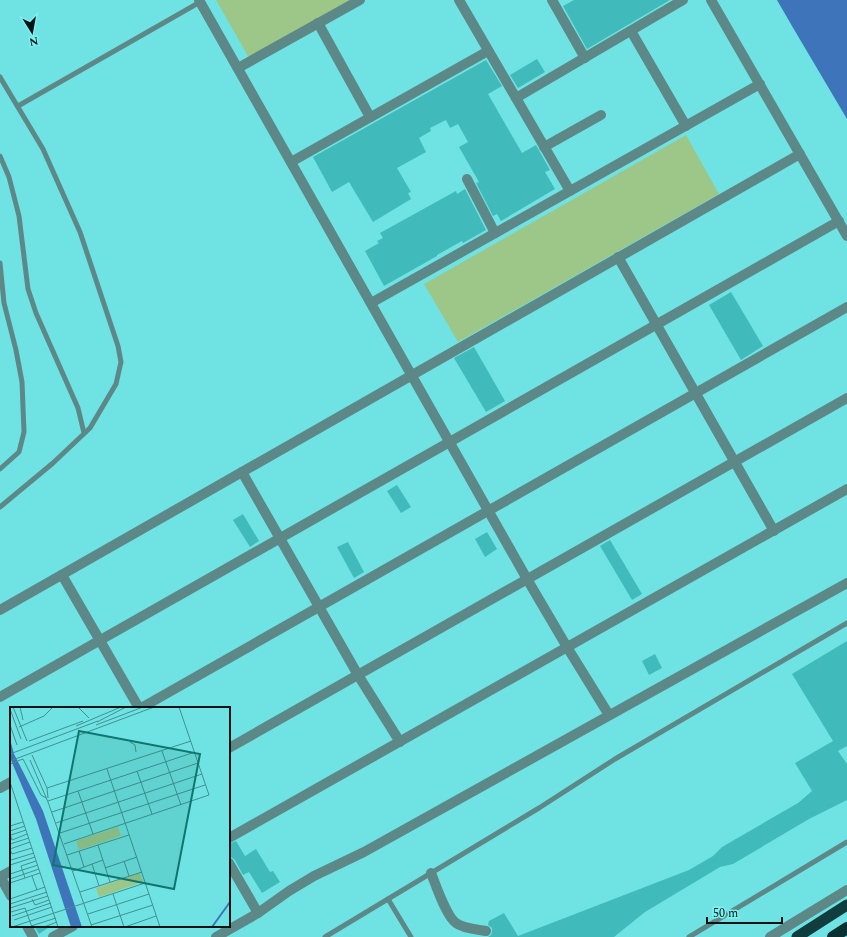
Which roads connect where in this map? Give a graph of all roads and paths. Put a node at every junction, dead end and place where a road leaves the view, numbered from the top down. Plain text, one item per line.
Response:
1 (360, 0) edge
2 (459, 0) edge
3 (552, 0) edge
4 (683, 0) edge
5 (711, 0) edge
6 (201, 1) edge
7 (318, 23) junction
8 (631, 31) junction
9 (488, 51) junction
10 (585, 58) junction
11 (238, 68) junction
12 (0, 77) edge
13 (760, 84) junction
14 (516, 98) junction
15 (18, 106) junction
16 (601, 115) dead end
17 (370, 117) junction
18 (686, 126) junction
19 (544, 147) junction
20 (800, 154) junction
21 (0, 156) edge
22 (291, 162) junction
23 (467, 179) dead end
24 (570, 191) junction
25 (839, 222) junction
26 (495, 233) junction
27 (847, 236) edge
28 (618, 257) junction
29 (0, 263) edge
30 (371, 303) junction
31 (847, 307) edge
32 (656, 325) junction
33 (412, 375) junction
34 (695, 393) junction
35 (847, 398) edge
36 (84, 433) junction
37 (450, 442) junction
38 (734, 462) junction
39 (0, 469) edge
40 (242, 472) junction
41 (847, 489) edge
42 (0, 507) edge
43 (488, 511) junction
44 (774, 531) junction
45 (280, 538) junction
46 (62, 575) junction
47 (527, 579) junction
48 (847, 583) edge
49 (319, 607) junction
50 (0, 610) edge
51 (847, 623) edge
52 (100, 640) junction
53 (567, 647) junction
54 (358, 675) junction
55 (0, 697) edge
56 (139, 707) edge
57 (142, 707) edge
58 (609, 715) junction
59 (400, 742) junction
60 (230, 747) edge
61 (10, 783) edge
62 (0, 788) edge
63 (230, 837) edge
64 (847, 842) edge
65 (230, 865) edge
66 (10, 871) edge
67 (431, 873) junction
68 (0, 876) edge
69 (847, 890) edge
70 (10, 894) edge
71 (388, 899) junction
72 (847, 905) edge
73 (258, 913) junction
74 (28, 927) edge
75 (71, 927) edge
76 (847, 928) edge
77 (486, 931) dead end
78 (33, 937) edge
79 (53, 937) edge
80 (216, 937) edge
81 (325, 937) edge
82 (411, 937) edge
83 (689, 937) edge
84 (770, 937) edge
85 (797, 937) edge
86 (833, 937) edge

1 - 7 street
2 - 9 street
3 - 10 street
4 - 8 street
5 - 13 street
6 - 11 street
6 - 15 lane
7 - 11 street
7 - 17 street
8 - 10 street
8 - 18 street
9 - 14 street
9 - 17 street
10 - 14 street
11 - 22 street
12 - 15 lane
13 - 18 street
13 - 20 street
14 - 19 street
15 - 36 lane
16 - 19 street
17 - 22 street
18 - 24 street
19 - 24 street
20 - 25 street
20 - 28 street
21 - 36 lane
22 - 30 street
23 - 26 street
24 - 26 street
25 - 27 street
25 - 32 street
26 - 30 street
28 - 32 street
28 - 33 street
29 - 39 lane
30 - 33 street
31 - 34 street
32 - 34 street
32 - 37 street
33 - 37 street
33 - 40 street
34 - 38 street
34 - 43 street
35 - 38 street
36 - 42 lane
37 - 43 street
37 - 45 street
38 - 44 street
38 - 47 street
40 - 45 street
40 - 46 street
41 - 44 street
43 - 47 street
43 - 49 street
44 - 53 street
45 - 49 street
45 - 52 street
46 - 50 street
46 - 52 street
47 - 53 street
47 - 54 street
48 - 58 street
49 - 54 street
49 - 57 street
51 - 67 lane
52 - 55 street
52 - 56 street
53 - 58 street
53 - 59 street
54 - 59 street
54 - 60 street
58 - 73 street
59 - 63 street
61 - 62 street
64 - 83 lane
65 - 73 street
66 - 68 street
67 - 71 lane
67 - 77 street
68 - 70 street
69 - 84 street
71 - 81 lane
71 - 82 lane
72 - 85 highway
73 - 80 street
74 - 78 street
75 - 79 street
76 - 86 highway

